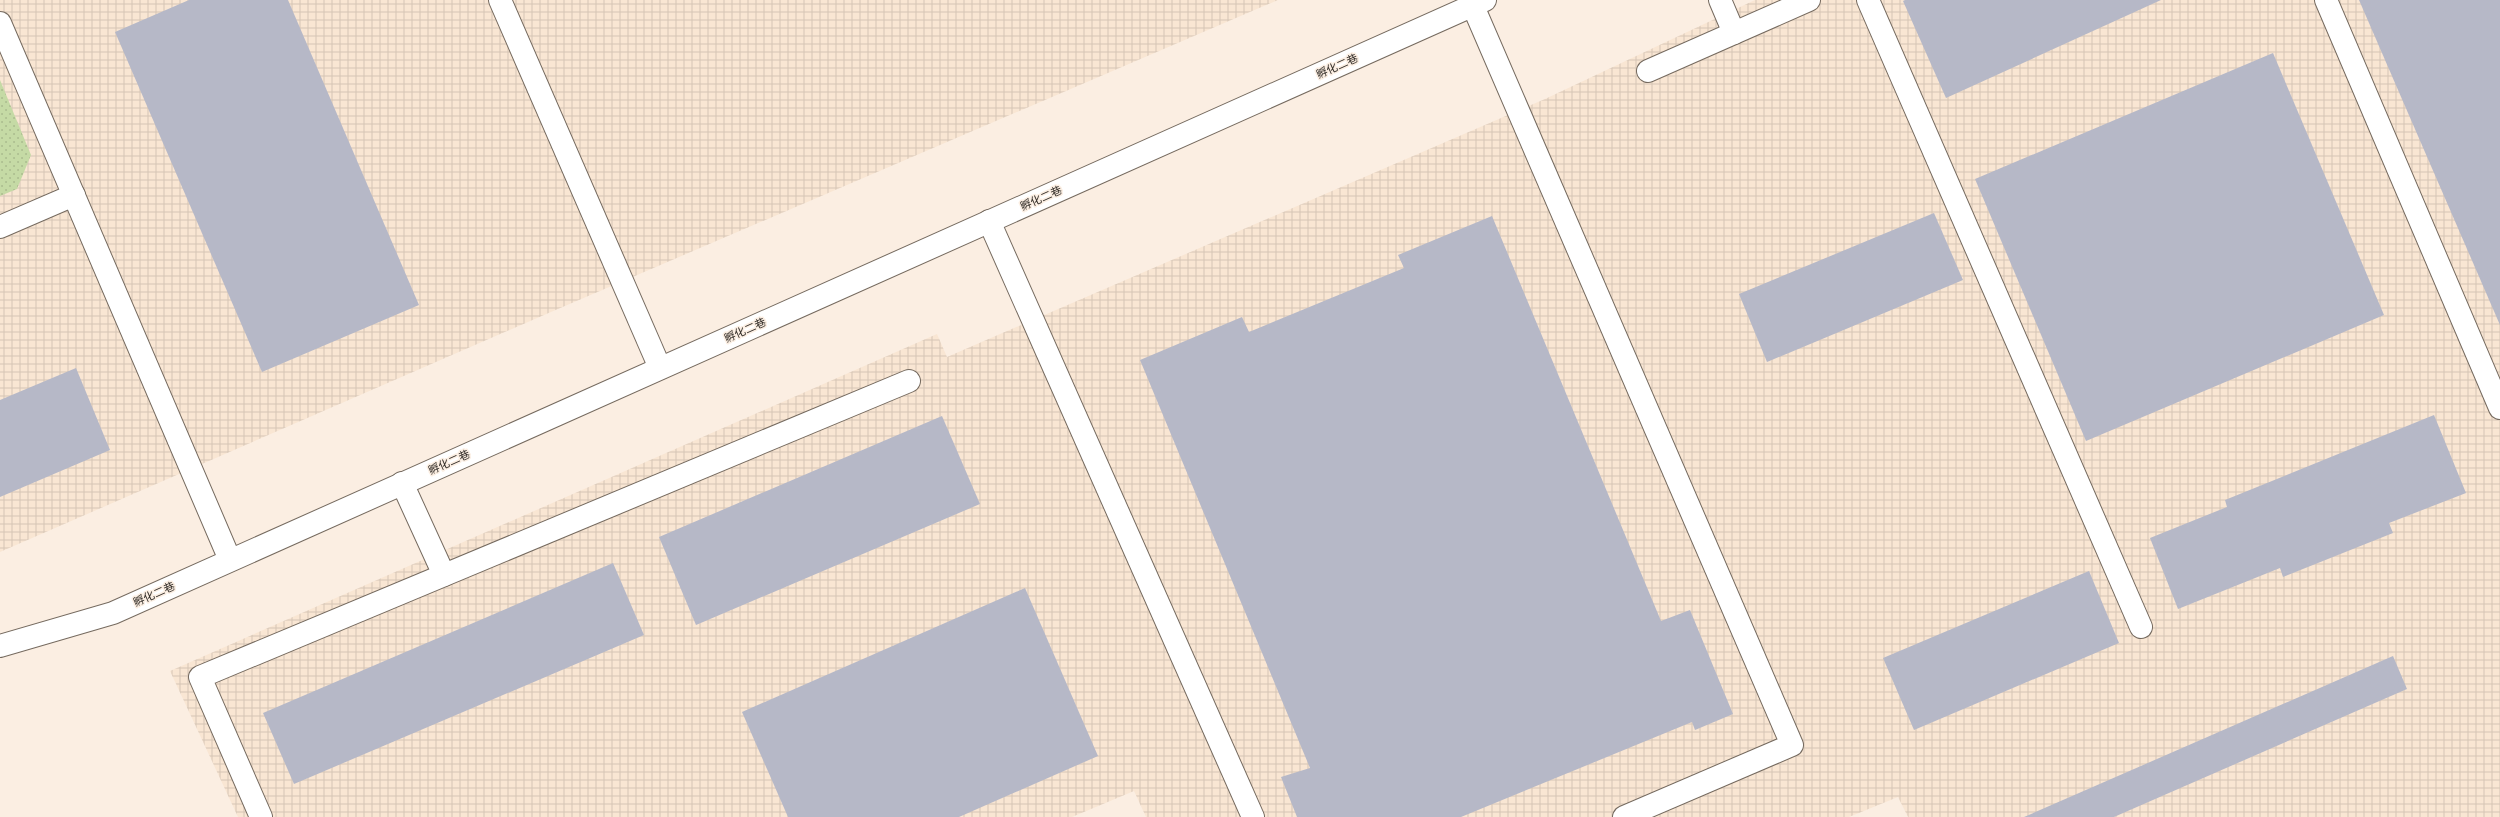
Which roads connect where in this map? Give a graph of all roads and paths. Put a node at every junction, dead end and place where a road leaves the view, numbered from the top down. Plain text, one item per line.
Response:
1 (500, 0) edge
2 (1720, 0) edge
3 (1809, 0) edge
4 (1868, 0) edge
5 (2326, 0) edge
6 (1479, 3) edge
7 (0, 24) edge
8 (1734, 33) junction
9 (1648, 71) dead end
10 (74, 195) junction
11 (990, 221) junction
12 (0, 227) edge
13 (660, 368) junction
14 (909, 381) dead end
15 (2500, 408) edge
16 (402, 483) junction
17 (230, 560) junction
18 (444, 576) junction
19 (2142, 627) dead end
20 (0, 646) edge
21 (261, 817) edge
22 (1253, 817) edge
23 (1624, 817) edge

1 - 13 street
2 - 8 street
3 - 8 street
4 - 19 street
5 - 15 street
6 - 11 street, 孵化二巷
6 - 23 street
7 - 10 street
8 - 9 street
10 - 12 street
10 - 17 street
11 - 13 street, 孵化二巷
11 - 22 street
13 - 16 street, 孵化二巷
14 - 18 street
16 - 17 street, 孵化二巷
16 - 18 street
17 - 20 street, 孵化二巷
18 - 21 street

